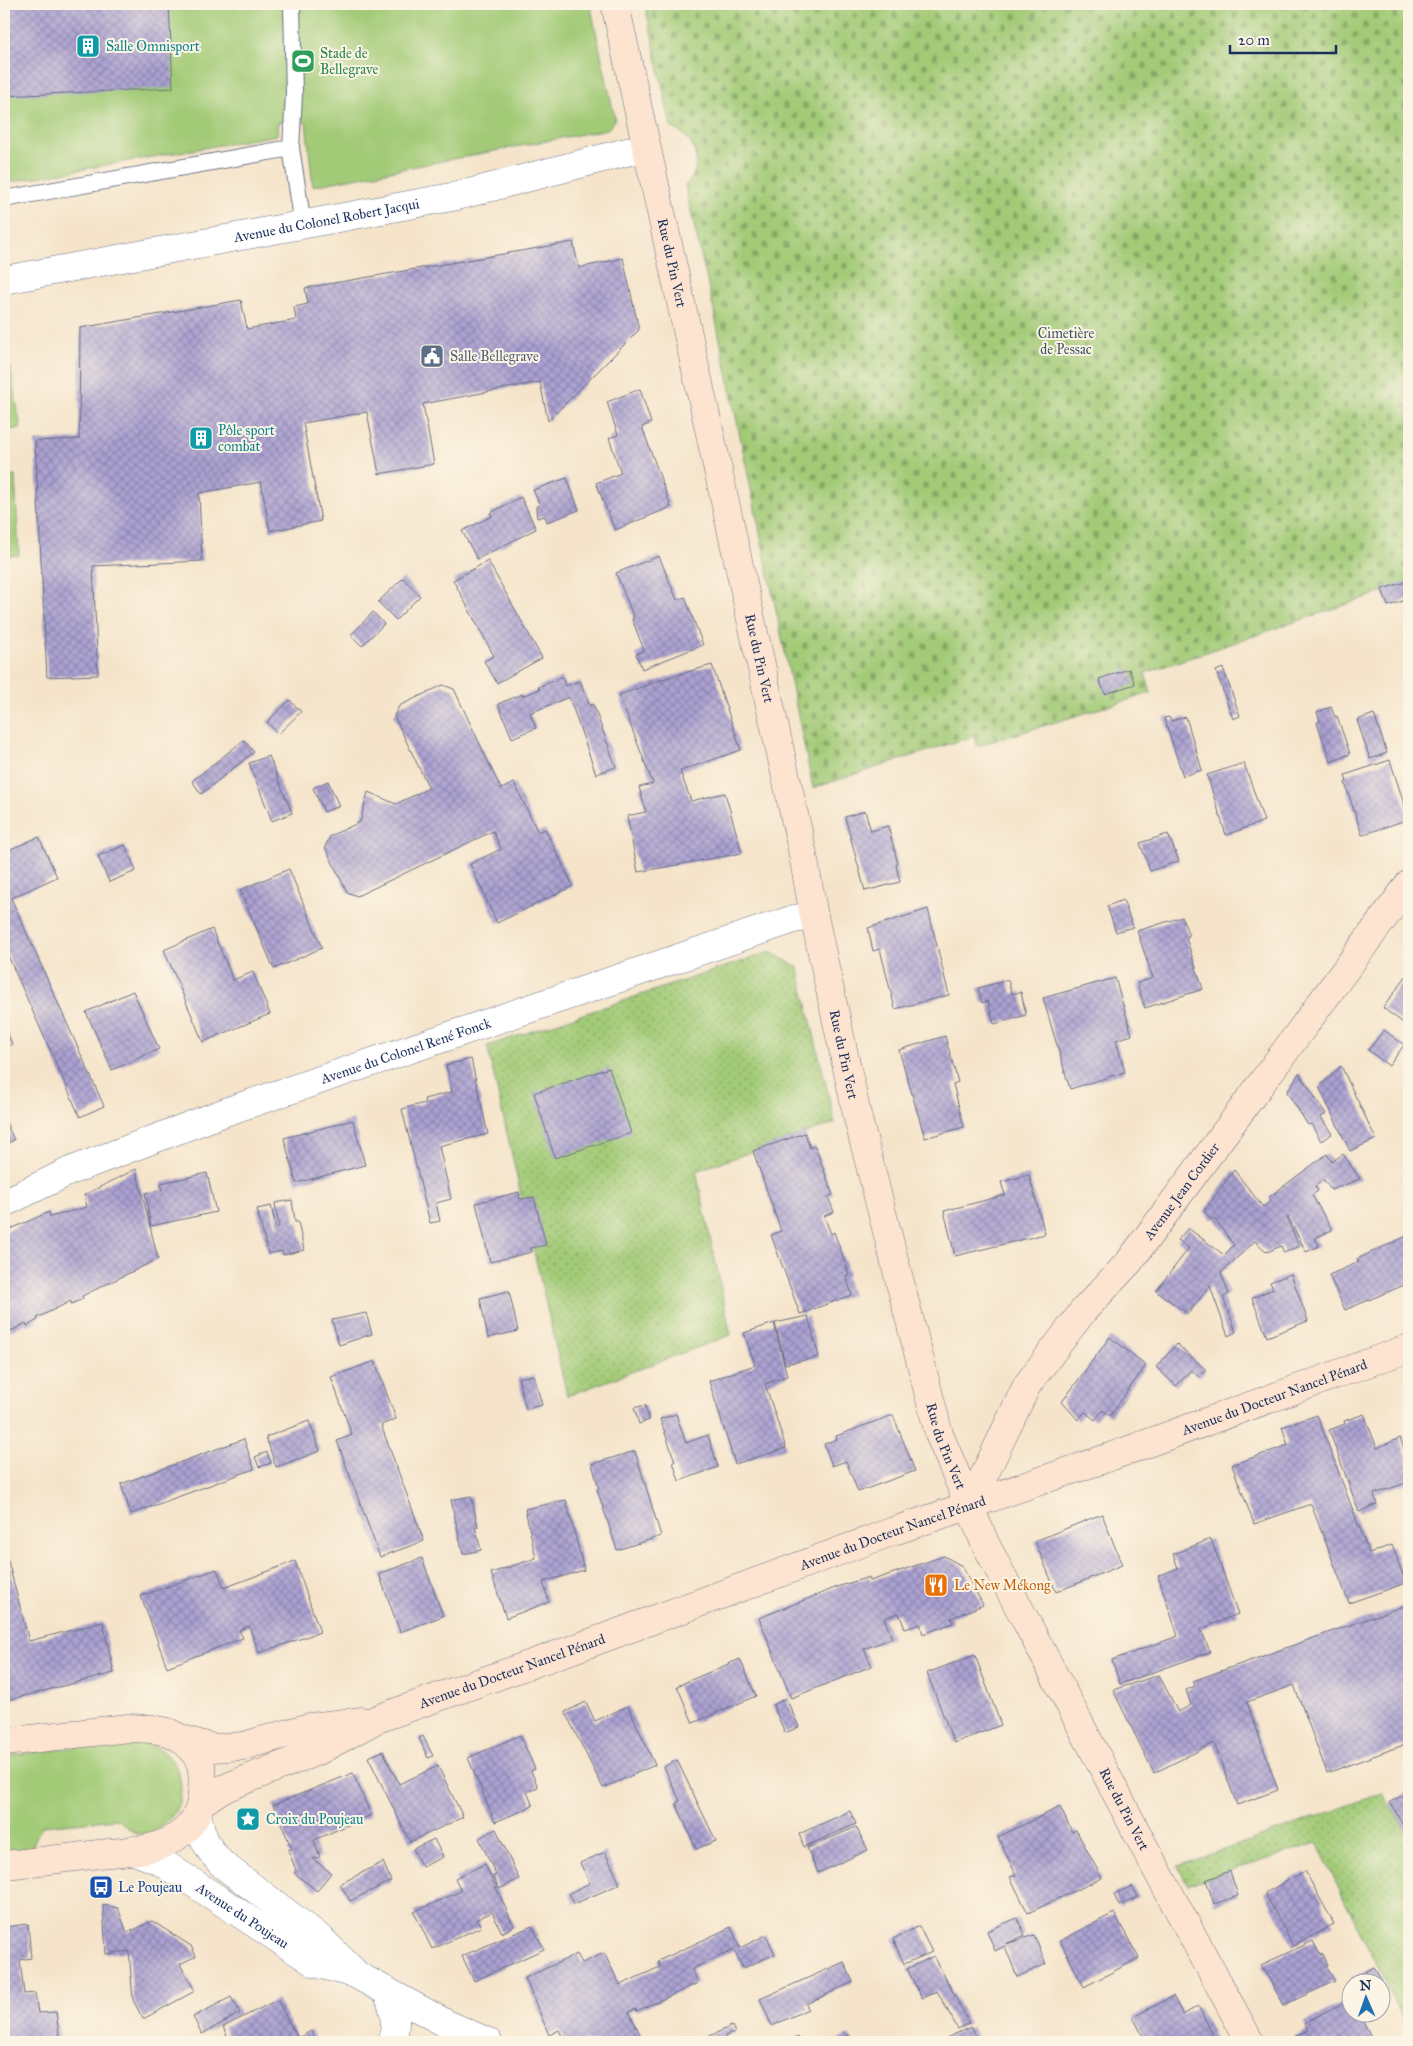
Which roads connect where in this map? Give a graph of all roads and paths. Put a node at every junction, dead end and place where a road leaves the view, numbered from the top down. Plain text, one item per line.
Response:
1 (292, 4) edge
2 (615, 4) edge
3 (646, 147) junction
4 (291, 148) junction
5 (4, 199) edge
6 (303, 225) junction
7 (4, 280) edge
8 (1409, 884) edge
9 (814, 916) junction
10 (4, 1203) edge
11 (1409, 1348) edge
12 (970, 1505) junction
13 (377, 1719) junction
14 (182, 1739) junction
15 (4, 1742) edge
16 (199, 1809) junction
17 (132, 1850) junction
18 (4, 1865) edge
19 (356, 1974) junction
20 (388, 1991) junction
21 (444, 2033) edge
22 (391, 2042) edge
23 (488, 2042) edge
24 (1250, 2042) edge

1 - 4 lane
2 - 3 street, Rue du Pin Vert
3 - 6 street, Avenue du Colonel Robert Jacqui
3 - 9 street, Rue du Pin Vert
4 - 5 lane
4 - 6 lane
6 - 7 street, Avenue du Colonel Robert Jacqui
8 - 12 street, Avenue Jean Cordier
9 - 10 street, Avenue du Colonel René Fonck
9 - 12 street, Rue du Pin Vert
11 - 12 street, Avenue du Docteur Nancel Pénard
12 - 13 street, Avenue du Docteur Nancel Pénard
12 - 24 street, Rue du Pin Vert
13 - 14 street, Avenue du Docteur Nancel Pénard
13 - 16 street, Avenue du Docteur Nancel Pénard
14 - 15 street, Avenue du Docteur Nancel Pénard
14 - 16 street, Avenue du Docteur Nancel Pénard
16 - 17 street, Avenue du Docteur Nancel Pénard
16 - 19 street, Avenue du Poujeau
17 - 18 street, Avenue du Docteur Nancel Pénard
17 - 19 street, Avenue du Poujeau
19 - 20 street, Avenue du Poujeau
20 - 21 street, Avenue du Poujeau
20 - 22 street
21 - 23 street, Avenue du Poujeau

